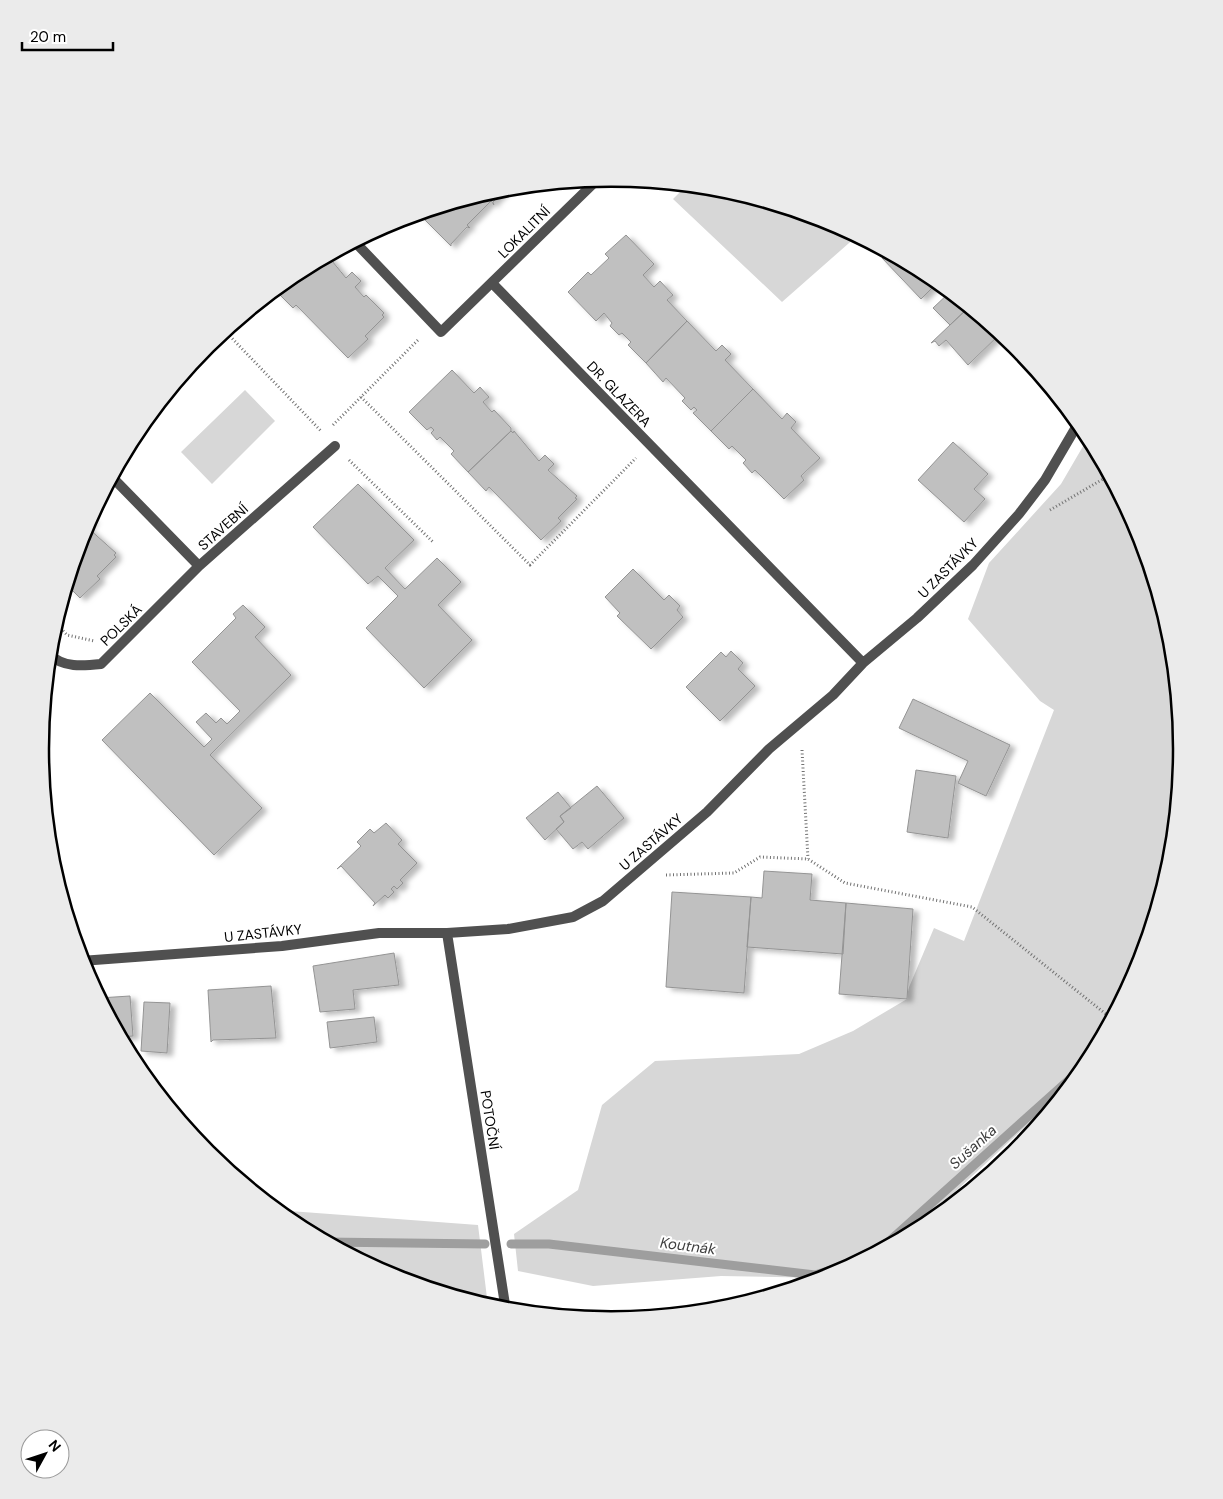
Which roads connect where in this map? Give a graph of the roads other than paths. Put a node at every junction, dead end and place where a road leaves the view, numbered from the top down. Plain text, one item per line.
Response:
1 (589, 188) edge
2 (360, 247) edge
3 (492, 283) junction
4 (1074, 430) edge
5 (335, 446) road end
6 (117, 482) edge
7 (199, 566) junction
8 (57, 660) edge
9 (863, 663) junction
10 (447, 933) junction
11 (90, 960) edge
12 (505, 1301) edge

1 - 3 street, LOKALITNÍ
2 - 3 street
3 - 9 street, DR. GLAZERA
4 - 9 street, U ZASTÁVKY
5 - 7 street, STAVEBNÍ
6 - 7 street, STAVEBNÍ
7 - 8 street, POLSKÁ
9 - 10 street, U ZASTÁVKY
10 - 11 street, U ZASTÁVKY
10 - 12 street, POTOČNÍ

